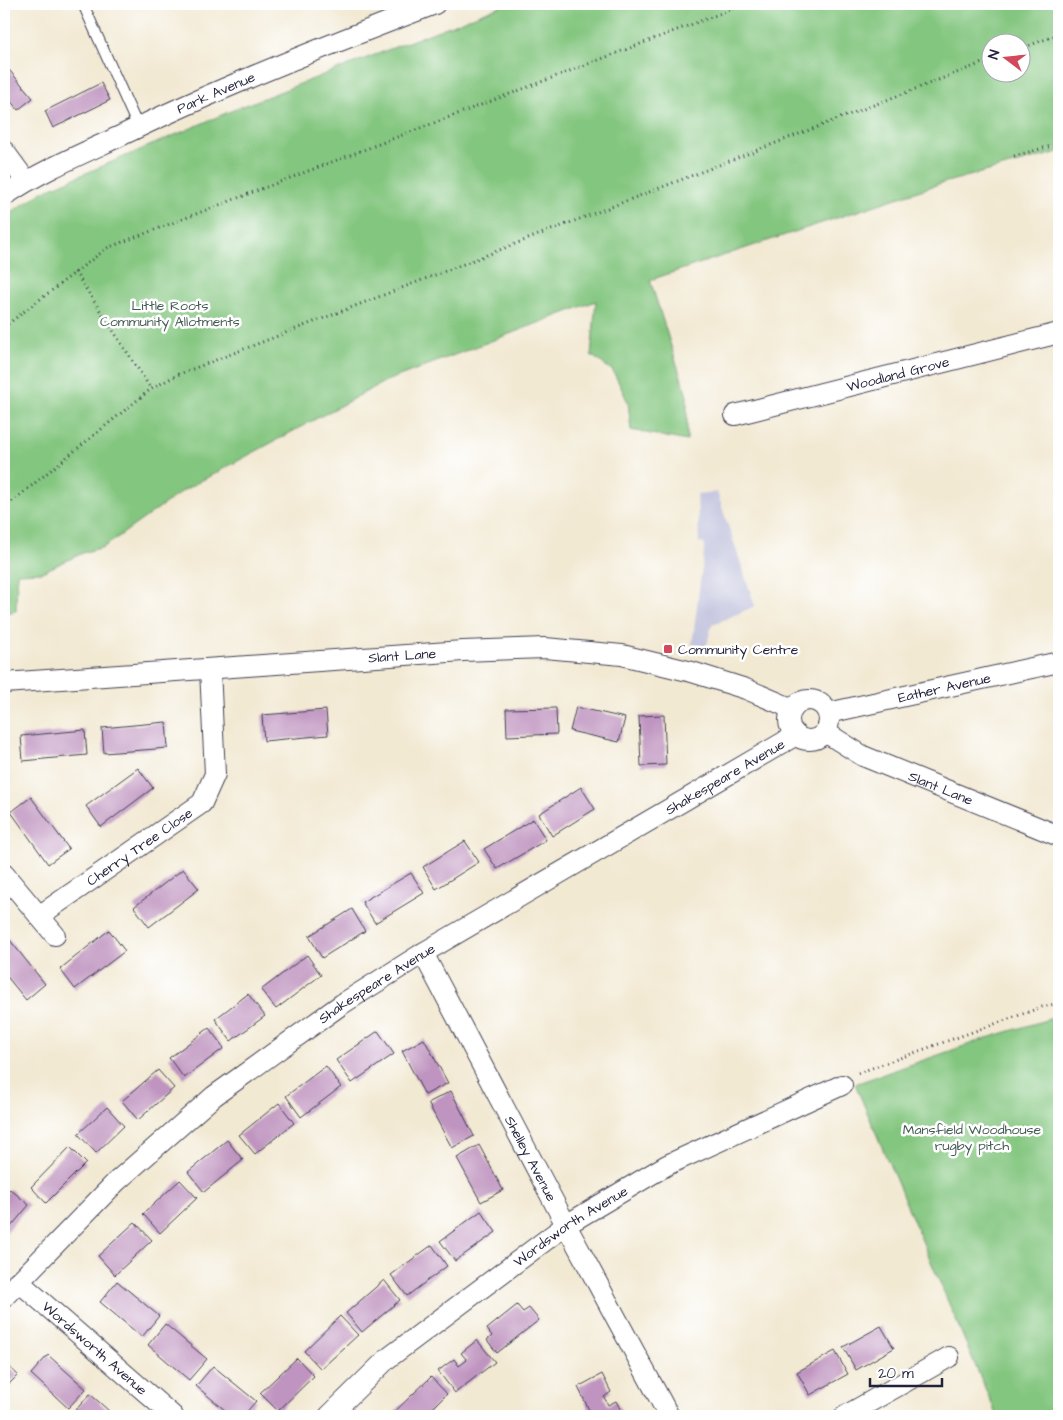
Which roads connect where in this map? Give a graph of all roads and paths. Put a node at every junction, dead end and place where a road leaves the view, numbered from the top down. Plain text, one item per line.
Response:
1 (83, 4) edge
2 (435, 4) edge
3 (745, 4) edge
4 (1059, 34) edge
5 (1030, 45) edge
6 (980, 64) edge
7 (138, 127) junction
8 (1059, 144) edge
9 (4, 151) edge
10 (1014, 156) dead end
11 (26, 181) junction
12 (4, 196) edge
13 (75, 272) junction
14 (4, 327) edge
15 (1059, 332) edge
16 (151, 389) junction
17 (735, 415) dead end
18 (4, 508) edge
19 (1059, 662) edge
20 (210, 669) junction
21 (4, 683) edge
22 (793, 709) junction
23 (826, 723) junction
24 (796, 734) junction
25 (1059, 836) edge
26 (4, 874) edge
27 (39, 916) junction
28 (55, 935) dead end
29 (423, 954) junction
30 (1059, 1003) edge
31 (842, 1085) joint
32 (566, 1225) junction
33 (18, 1281) junction
34 (4, 1297) edge
35 (949, 1357) dead end
36 (173, 1416) edge
37 (330, 1416) edge
38 (669, 1416) edge
39 (845, 1416) edge

1 - 7 lane
2 - 7 street, Park Avenue
3 - 13 path
4 - 5 path
6 - 16 path
7 - 11 street, Park Avenue
8 - 10 path
9 - 11 street
11 - 12 street, Park Avenue
13 - 14 path
13 - 16 path
15 - 17 street, Woodland Grove
16 - 18 path
19 - 23 street, Eather Avenue
20 - 21 street, Slant Lane
20 - 22 street, Slant Lane
20 - 27 street, Cherry Tree Close
22 - 23 street, Slant Lane
22 - 24 street
23 - 24 street
23 - 25 street, Slant Lane
24 - 29 street, Shakespeare Avenue
26 - 27 street
27 - 28 street
29 - 32 street, Shelley Avenue
29 - 33 street, Shakespeare Avenue
30 - 31 path
31 - 32 street, Wordsworth Avenue
32 - 37 street, Wordsworth Avenue
32 - 38 street, Shelley Avenue
33 - 34 street, Shakespeare Avenue
33 - 36 street, Wordsworth Avenue
35 - 39 street

